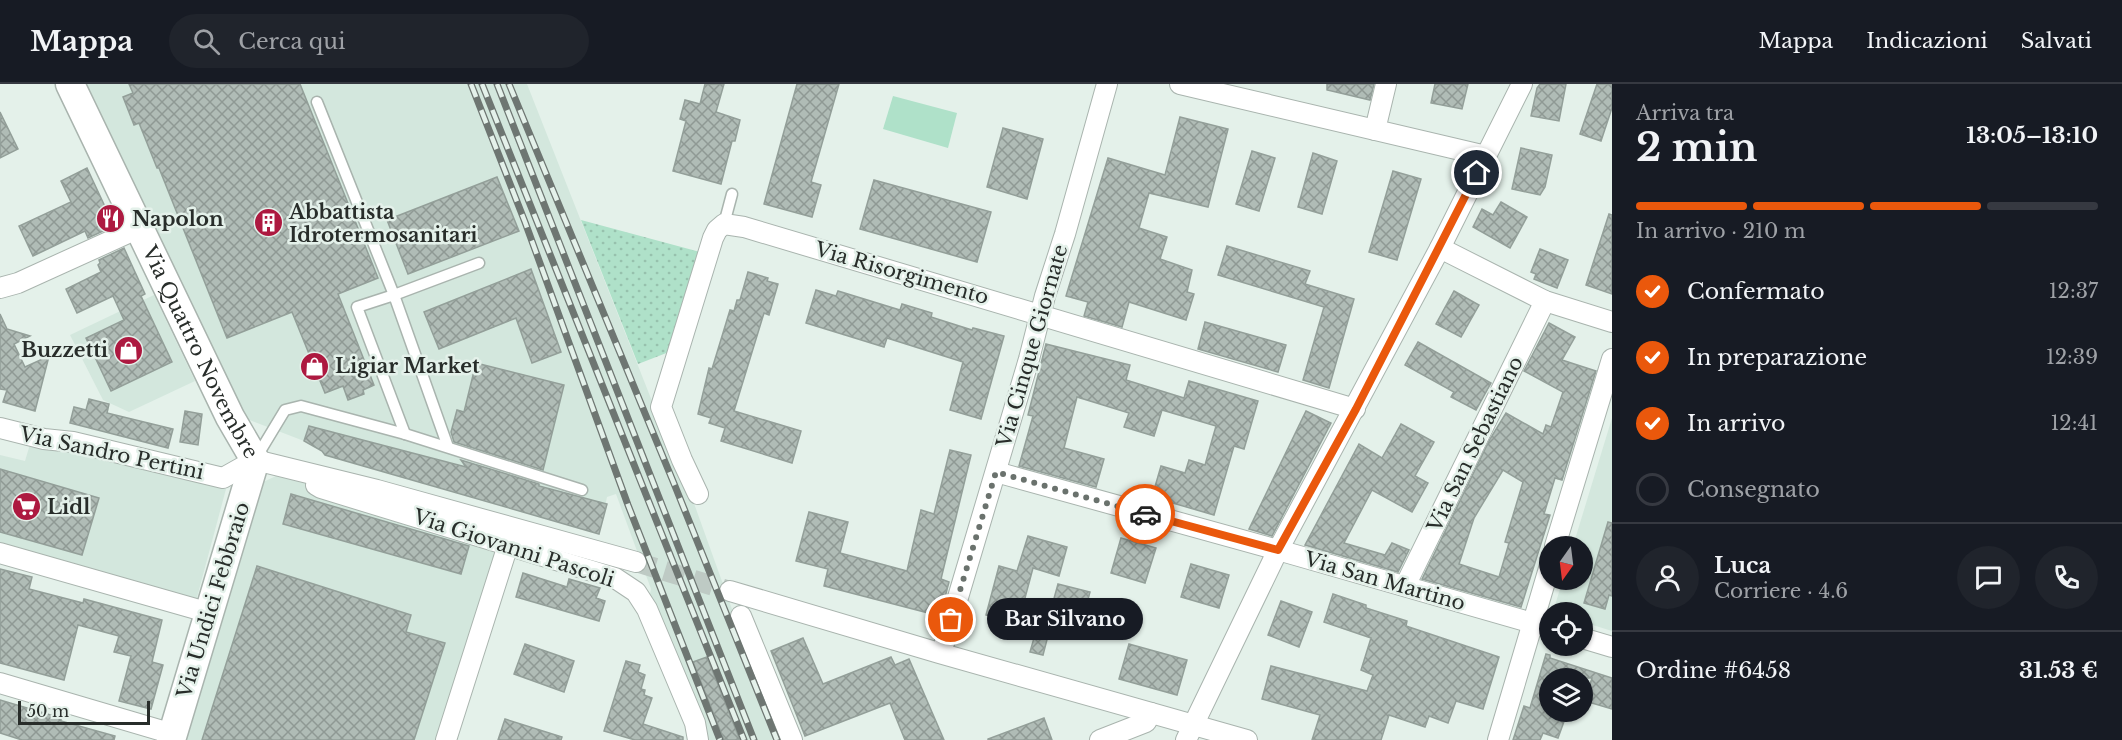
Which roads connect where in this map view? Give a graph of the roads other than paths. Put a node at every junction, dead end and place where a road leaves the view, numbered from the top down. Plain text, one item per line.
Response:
1 (70, 84) edge
2 (1107, 84) edge
3 (1180, 84) edge
4 (1386, 84) edge
5 (1522, 84) edge
6 (317, 102) dead end
7 (1375, 130) junction
8 (1486, 156) junction
9 (732, 194) dead end
10 (724, 224) junction
11 (139, 228) junction
12 (1440, 248) junction
13 (479, 262) dead end
14 (0, 288) edge
15 (394, 295) junction
16 (1545, 301) junction
17 (1041, 314) junction
18 (1612, 322) edge
19 (1612, 359) edge
20 (1356, 409) junction
21 (0, 428) edge
22 (405, 434) junction
23 (448, 447) junction
24 (255, 460) junction
25 (996, 472) junction
26 (314, 473) junction
27 (582, 490) dead end
28 (698, 494) dead end
29 (1558, 536) edge
30 (508, 545) junction
31 (1278, 550) junction
32 (0, 553) edge
33 (636, 562) tunnel mouth
34 (1405, 586) junction
35 (730, 591) tunnel mouth
36 (210, 613) junction
37 (741, 616) dead end
38 (1539, 625) edge
39 (1539, 631) edge
40 (945, 641) dead end
41 (1593, 641) edge
42 (1612, 647) edge
43 (0, 683) edge
44 (1151, 713) junction
45 (1189, 732) edge
46 (172, 737) edge
47 (446, 740) edge
48 (698, 740) edge
49 (792, 740) edge
50 (1100, 740) edge
51 (1247, 740) edge
52 (1498, 740) edge

1 - 11 street, Via Quattro Novembre
2 - 17 street, Via Cinque Giornate
3 - 7 street
4 - 7 street
5 - 8 street
6 - 15 lane
7 - 8 street
8 - 12 street
9 - 10 lane
10 - 17 street, Via Risorgimento
10 - 28 street
11 - 14 street
11 - 24 street, Via Quattro Novembre
12 - 16 street
12 - 20 street
13 - 15 lane
15 - 22 lane
15 - 23 lane
16 - 18 street
16 - 34 street, Via San Sebastiano
17 - 20 street, Via Risorgimento
17 - 25 street, Via Cinque Giornate
19 - 29 street
20 - 31 street
21 - 24 street, Via Sandro Pertini
22 - 23 lane
22 - 24 lane
23 - 27 lane
24 - 26 street, Via Quattro Novembre
24 - 36 street, Via Undici Febbraio
25 - 31 street, Via San Martino
25 - 40 street, Via Cinque Giornate
26 - 30 street, Via Giovanni Pascoli
26 - 33 street, Via Quattro Novembre
30 - 47 street
30 - 48 street, Via Giovanni Pascoli
31 - 34 street, Via San Martino
31 - 45 street
32 - 36 street
34 - 38 street, Via San Martino
35 - 44 street
36 - 46 street, Via Undici Febbraio
37 - 49 street
39 - 52 street
41 - 42 street
43 - 46 street
44 - 45 street
44 - 50 street
45 - 51 street

